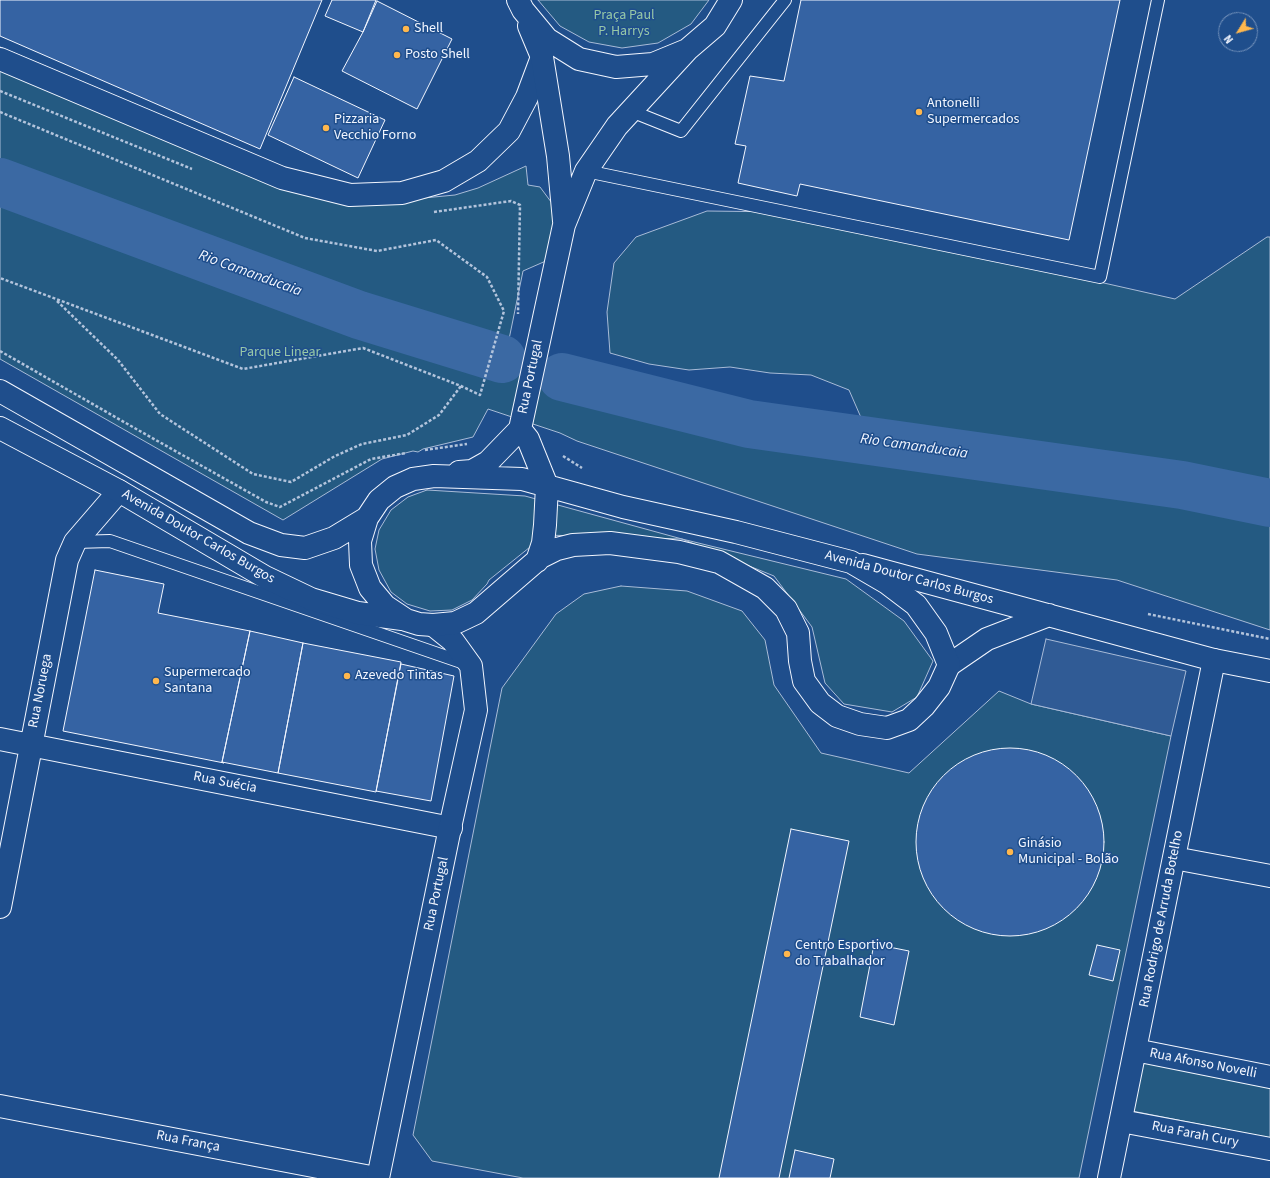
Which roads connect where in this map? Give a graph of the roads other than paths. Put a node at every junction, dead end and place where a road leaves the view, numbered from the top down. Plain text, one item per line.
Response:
1 (731, 0) edge
2 (785, 0) edge
3 (1158, 0) edge
4 (520, 5) edge
5 (688, 50) junction
6 (542, 57) junction
7 (0, 58) edge
8 (631, 111) junction
9 (586, 171) junction
10 (564, 225) junction
11 (0, 390) edge
12 (521, 424) junction
13 (0, 428) edge
14 (434, 476) junction
15 (547, 486) junction
16 (120, 491) junction
17 (367, 518) junction
18 (74, 542) junction
19 (537, 561) junction
20 (851, 562) junction
21 (1049, 616) junction
22 (406, 620) junction
23 (433, 625) junction
24 (1214, 660) junction
25 (949, 665) junction
26 (471, 666) junction
27 (1270, 671) edge
28 (0, 739) edge
29 (31, 745) junction
30 (450, 828) junction
31 (1174, 858) junction
32 (1270, 876) edge
33 (0, 907) edge
34 (1135, 1050) junction
35 (1270, 1077) edge
36 (0, 1106) edge
37 (1121, 1121) junction
38 (1270, 1149) edge
39 (377, 1178) edge
40 (1109, 1178) edge

1 - 5 street
2 - 8 lane
3 - 9 lane
4 - 5 street
4 - 6 street, Rua Portugal
5 - 8 street, Rua Portugal
6 - 7 street
6 - 10 street, Rua Portugal
8 - 9 street, Rua Portugal
9 - 10 street, Rua Portugal
10 - 12 street, Rua Portugal
11 - 17 street, Avenida Doutor Carlos Burgos
12 - 14 street, Rua Portugal
12 - 15 street
13 - 16 street, Avenida Doutor Carlos Burgos
14 - 15 street, Avenida Doutor Carlos Burgos
14 - 17 street
15 - 19 street
15 - 20 street, Avenida Doutor Carlos Burgos
16 - 18 street, Rua Noruega
16 - 22 street, Avenida Doutor Carlos Burgos
17 - 22 street
18 - 26 lane
18 - 29 street, Rua Noruega
19 - 23 street, Avenida Doutor Carlos Burgos
19 - 25 street
20 - 21 street, Avenida Doutor Carlos Burgos
20 - 25 street
21 - 24 street, Avenida Doutor Carlos Burgos
21 - 25 street
22 - 23 street, Avenida Doutor Carlos Burgos
23 - 26 street, Rua Portugal
24 - 27 street, Avenida Doutor Carlos Burgos
24 - 31 street, Rua Rodrigo de Arruda Botelho
26 - 30 street, Rua Portugal
28 - 29 street, Rua Suécia
29 - 30 street, Rua Suécia
29 - 33 street, Rua Noruega
30 - 39 street, Rua Portugal
31 - 32 street
31 - 34 street, Rua Rodrigo de Arruda Botelho
34 - 35 street, Rua Afonso Novelli
34 - 37 street, Rua Rodrigo de Arruda Botelho
36 - 39 street, Rua França
37 - 38 street, Rua Farah Cury
37 - 40 street, Rua Rodrigo de Arruda Botelho

